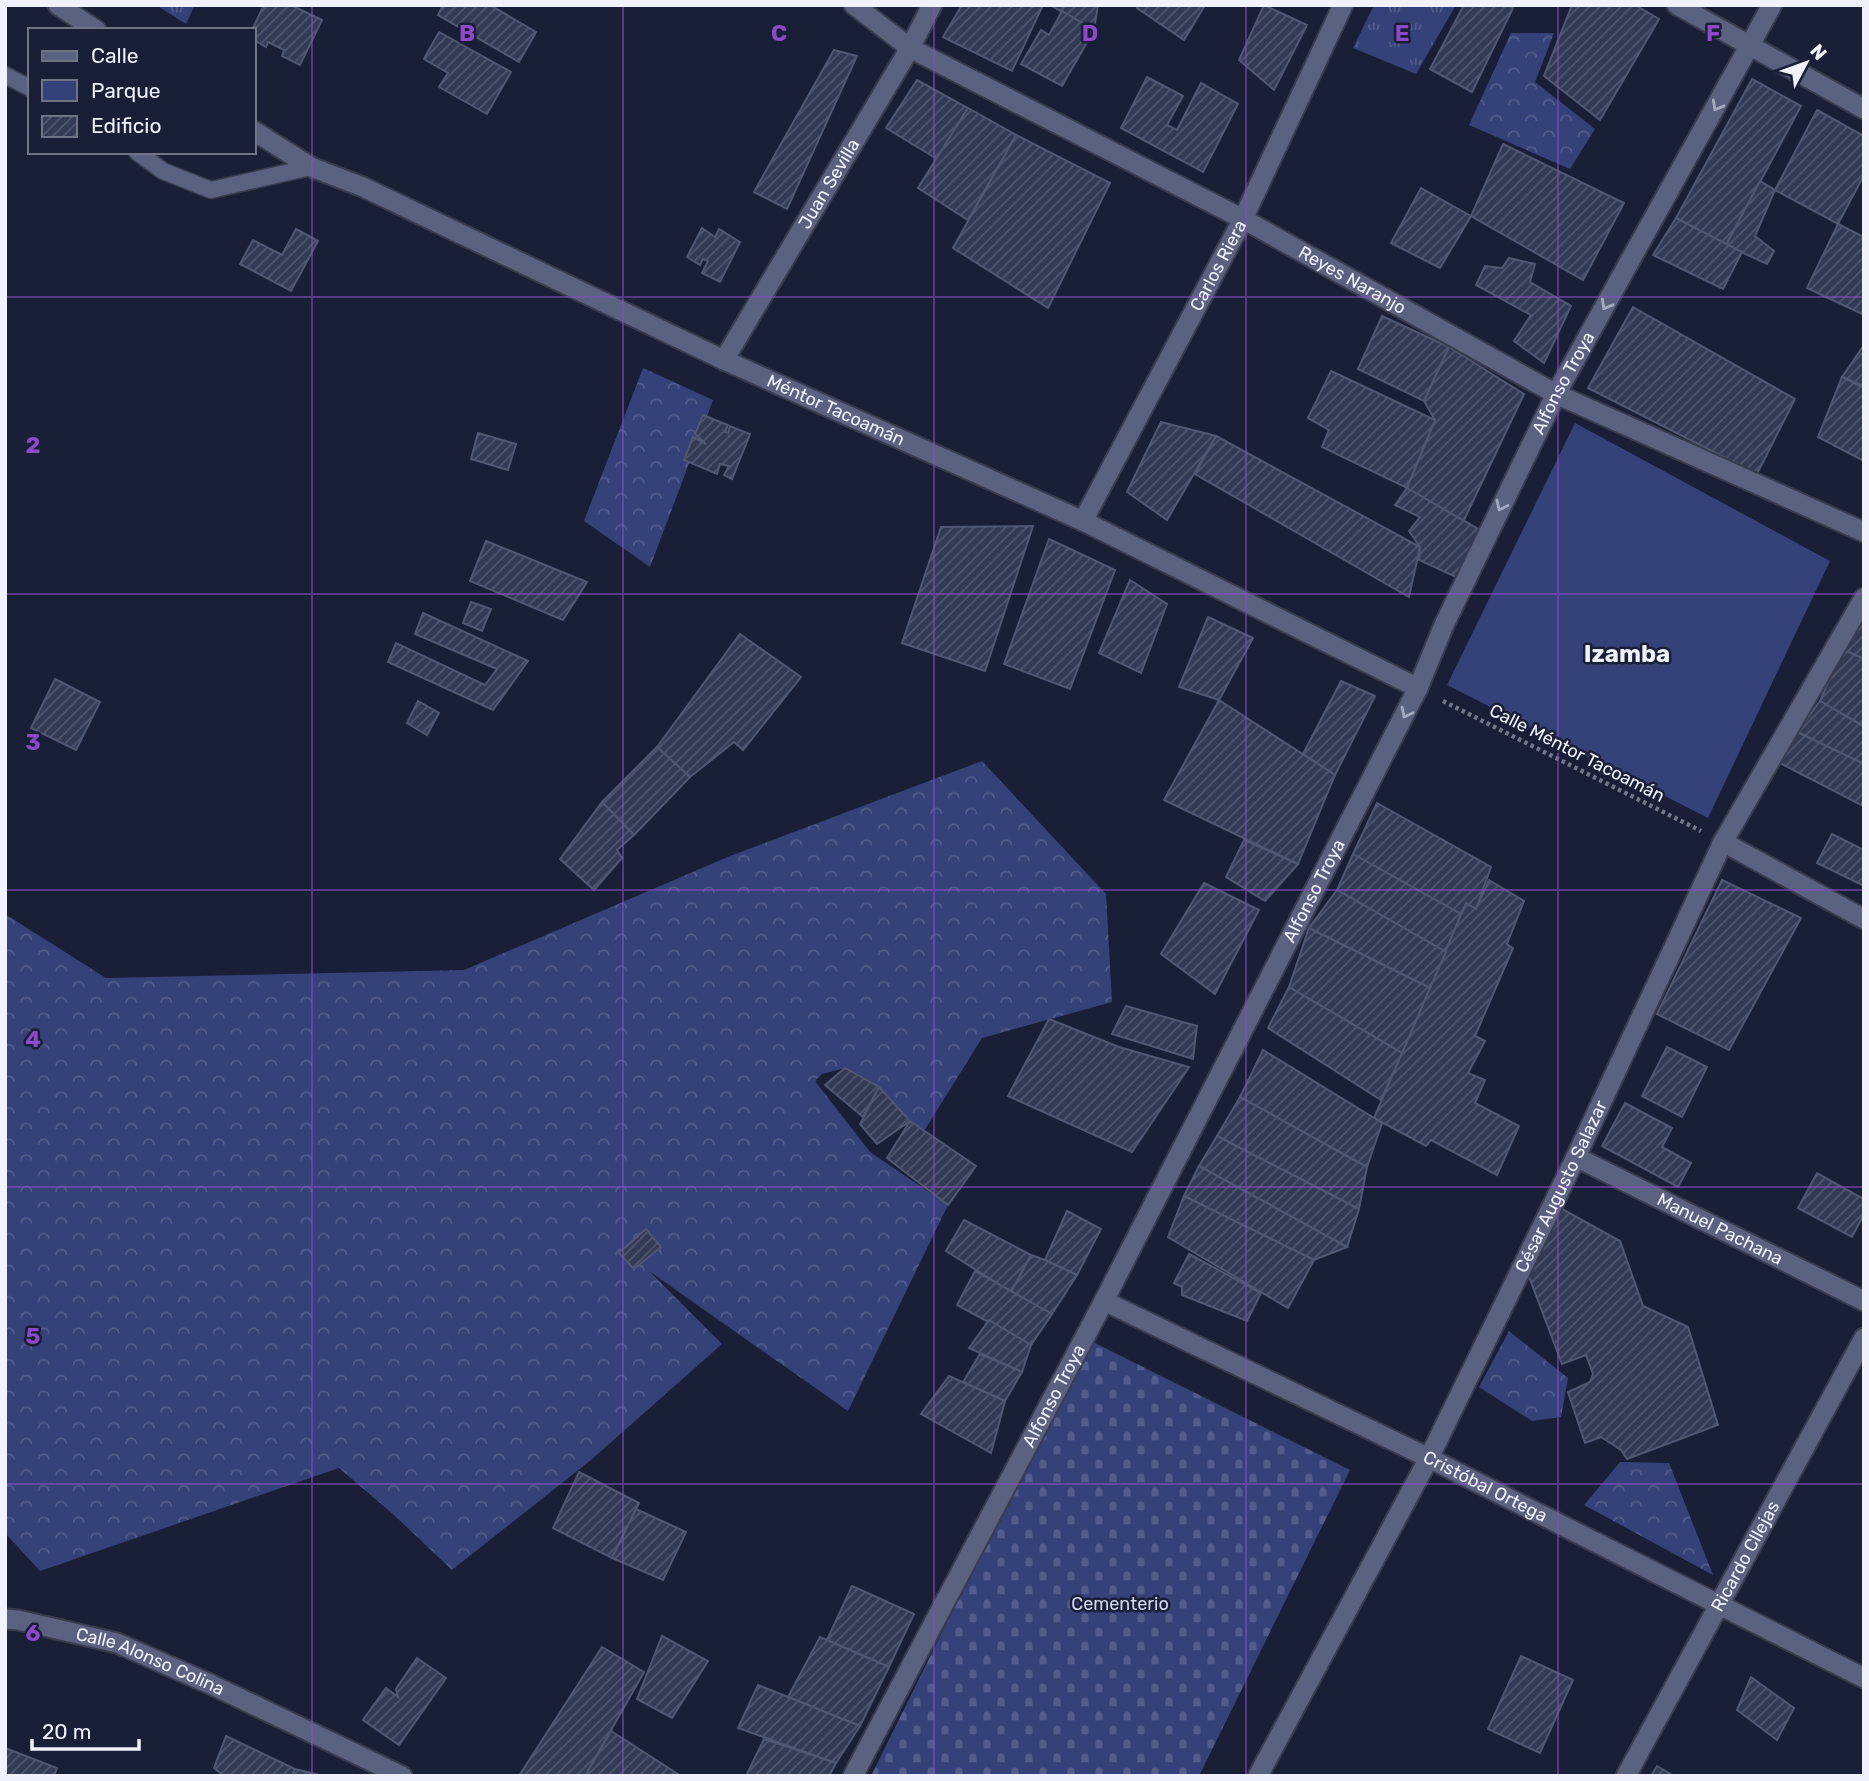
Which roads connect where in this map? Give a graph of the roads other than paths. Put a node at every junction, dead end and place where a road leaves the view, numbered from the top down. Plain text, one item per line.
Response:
1 (58, 5) edge
2 (854, 5) edge
3 (932, 5) edge
4 (1343, 5) edge
5 (1677, 5) edge
6 (1772, 5) edge
7 (93, 28) edge
8 (1750, 46) junction
9 (910, 48) junction
10 (5, 75) edge
11 (28, 87) edge
12 (1864, 109) edge
13 (256, 132) edge
14 (140, 154) edge
15 (310, 167) junction
16 (1243, 219) junction
17 (724, 360) junction
18 (1556, 394) junction
19 (1083, 521) junction
20 (1864, 532) edge
21 (1864, 598) edge
22 (1418, 688) junction
23 (1723, 842) junction
24 (1864, 919) edge
25 (1576, 1157) junction
26 (1104, 1301) junction
27 (1864, 1301) edge
28 (1864, 1338) edge
29 (1429, 1458) junction
30 (1721, 1604) junction
31 (5, 1619) edge
32 (1864, 1678) edge
33 (402, 1776) edge
34 (853, 1776) edge
35 (1258, 1776) edge
36 (1626, 1776) edge

1 - 7 street
2 - 9 street, Reyes Naranjo
3 - 9 street, Juan Sevilla
4 - 16 street, Carlos Riera
5 - 8 street
6 - 8 street, Alfonso Troya
8 - 12 street
8 -> 18 street, Alfonso Troya
9 - 16 street, Reyes Naranjo
9 - 17 street, Juan Sevilla
10 - 11 lane
13 - 15 street, Méntor Tacoamán
14 - 15 lane
15 - 17 street, Méntor Tacoamán
16 - 18 street, Reyes Naranjo
16 - 19 street, Carlos Riera
17 - 19 street, Méntor Tacoamán
18 - 20 street, Reyes Naranjo
18 -> 22 street, Alfonso Troya
19 - 22 street, Méntor Tacoamán
21 - 23 street, César Augusto Salazar
22 -> 26 street, Alfonso Troya
23 - 24 street
23 - 25 street, César Augusto Salazar
25 - 27 street, Manuel Pachana
25 - 29 street, César Augusto Salazar
26 - 29 street, Cristóbal Ortega
26 - 34 street, Alfonso Troya
28 - 30 street, Ricardo Cllejas
29 - 30 street, Cristóbal Ortega
29 - 35 street, César Augusto Salazar
30 - 32 street, Cristóbal Ortega
30 - 36 street, Ricardo Cllejas
31 - 33 street, Calle Alonso Colina

